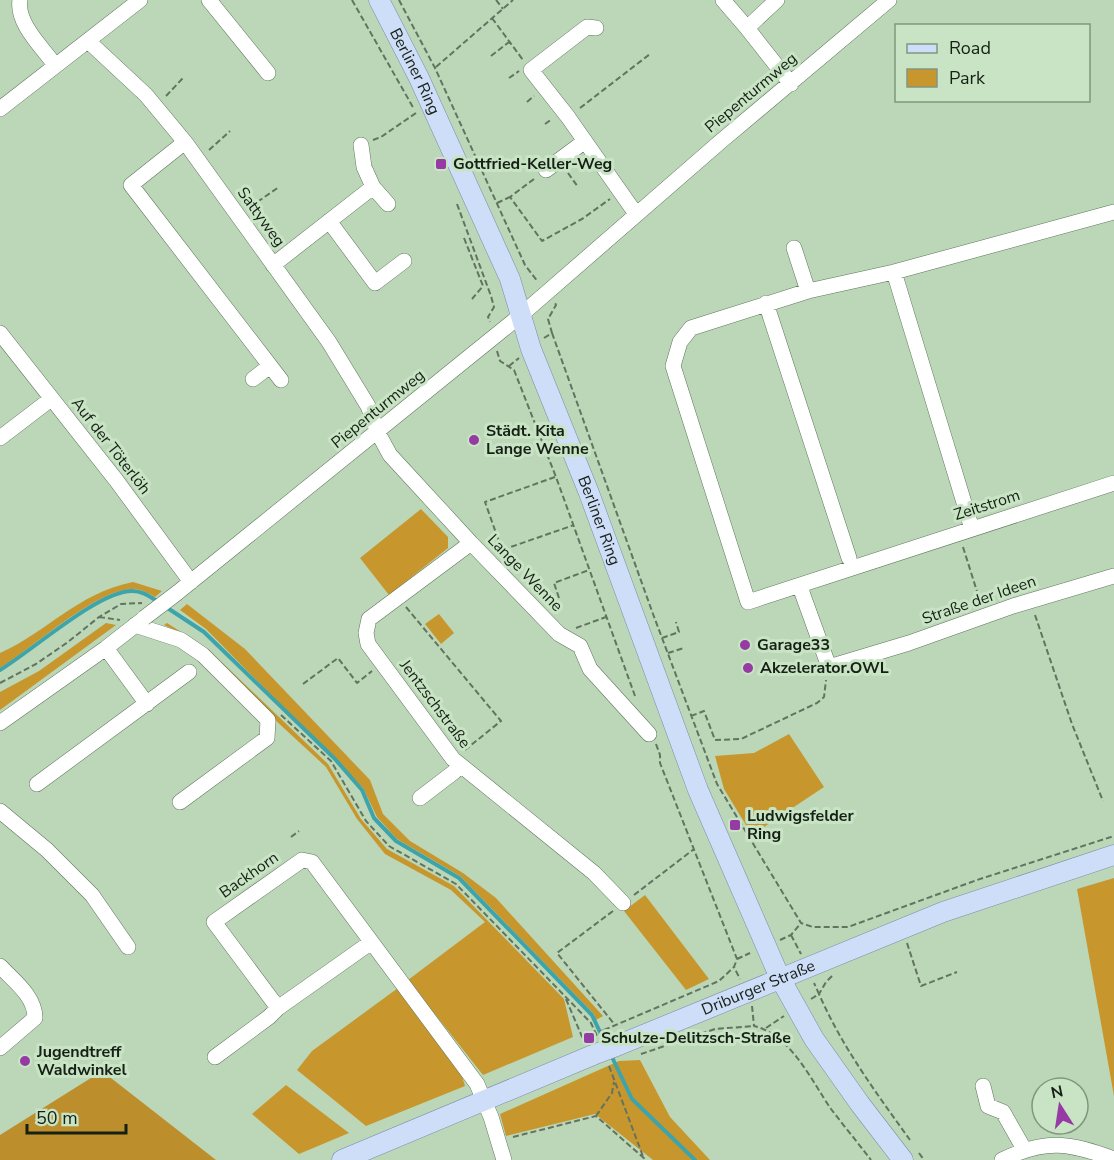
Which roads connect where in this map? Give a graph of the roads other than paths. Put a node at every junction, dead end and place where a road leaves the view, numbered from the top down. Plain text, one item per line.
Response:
1 (20, 0) edge
2 (140, 0) edge
3 (209, 0) edge
4 (379, 0) edge
5 (723, 0) edge
6 (777, 0) edge
7 (889, 0) edge
8 (596, 28) dead end
9 (747, 28) junction
10 (88, 41) junction
11 (55, 65) junction
12 (268, 73) dead end
13 (791, 84) junction
14 (0, 109) edge
15 (585, 141) junction
16 (184, 142) junction
17 (361, 145) road end
18 (553, 165) road end
19 (373, 187) junction
20 (387, 204) dead end
21 (1114, 212) edge
22 (636, 214) junction
23 (329, 221) junction
24 (794, 248) dead end
25 (404, 261) dead end
26 (273, 265) junction
27 (894, 272) junction
28 (808, 291) junction
29 (766, 303) junction
30 (521, 315) junction
31 (0, 333) edge
32 (270, 366) junction
33 (253, 379) dead end
34 (281, 380) dead end
35 (51, 399) junction
36 (378, 433) junction
37 (0, 438) edge
38 (1114, 483) edge
39 (965, 531) junction
40 (471, 543) junction
41 (849, 558) dead end
42 (1114, 576) edge
43 (191, 582) junction
44 (800, 586) junction
45 (139, 618) junction
46 (106, 648) junction
47 (189, 672) dead end
48 (147, 704) junction
49 (0, 723) edge
50 (649, 734) road end
51 (456, 762) junction
52 (37, 784) dead end
53 (420, 798) dead end
54 (180, 802) dead end
55 (0, 811) edge
56 (1114, 855) edge
57 (623, 903) road end
58 (370, 943) junction
59 (128, 946) dead end
60 (0, 966) edge
61 (780, 978) junction
62 (278, 1008) junction
63 (0, 1048) edge
64 (215, 1057) dead end
65 (983, 1086) dead end
66 (485, 1101) junction
67 (1023, 1149) junction
68 (910, 1155) edge
69 (1114, 1159) edge
70 (342, 1160) edge
71 (504, 1160) edge
72 (1002, 1160) edge

1 - 11 street
2 - 10 street
3 - 12 street
4 - 30 main road, Berliner Ring
5 - 9 street
6 - 9 street
7 - 13 street, Piepenturmweg
8 - 15 street
9 - 13 street
10 - 11 street
10 - 16 street, Sattyweg
11 - 14 street
13 - 22 street, Piepenturmweg
15 - 18 street
15 - 22 street
16 - 26 street, Sattyweg
16 - 32 street
17 - 19 street
19 - 20 street
19 - 23 street
21 - 27 street
22 - 30 street, Piepenturmweg
23 - 25 street
23 - 26 street
24 - 28 street
26 - 36 street, Sattyweg
27 - 28 street
27 - 39 street
28 - 29 street
29 - 41 street
29 - 44 street, Zeitstrom
30 - 36 street, Piepenturmweg
30 - 61 main road, Berliner Ring
31 - 35 street, Auf der Töterlöh
32 - 33 street
32 - 34 street
35 - 37 street
35 - 43 street, Auf der Töterlöh
36 - 40 street, Lange Wenne
36 - 43 street, Piepenturmweg
38 - 39 street, Zeitstrom
39 - 44 street, Zeitstrom
40 - 50 street, Lange Wenne
40 - 51 street, Jentzschstraße
42 - 44 street, Straße der Ideen
43 - 45 street, Piepenturmweg, bridge
45 - 46 street, Piepenturmweg
45 - 54 street
46 - 48 street
46 - 49 street, Piepenturmweg
47 - 48 street
48 - 52 street
51 - 53 street
51 - 57 street, Jentzschstraße
55 - 59 street
56 - 61 main road, Driburger Straße
58 - 62 street
58 - 62 street, Backhorn
58 - 66 street, Backhorn
60 - 63 street
61 - 66 main road, Driburger Straße
61 - 68 main road
62 - 64 street
65 - 67 street
66 - 70 main road, Driburger Straße
66 - 71 street
67 - 69 street
67 - 72 street

